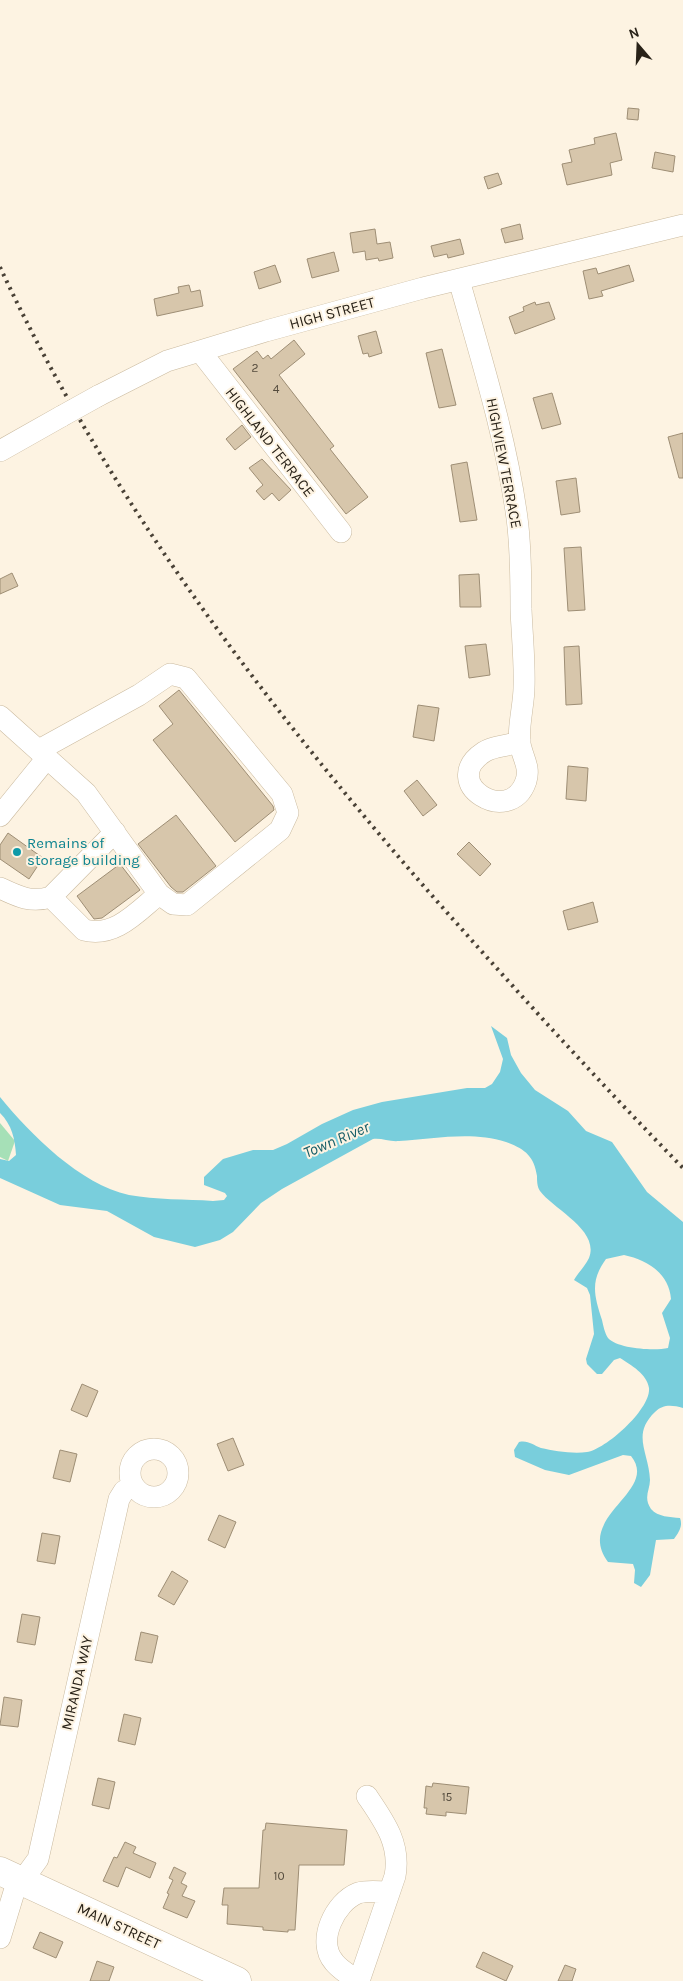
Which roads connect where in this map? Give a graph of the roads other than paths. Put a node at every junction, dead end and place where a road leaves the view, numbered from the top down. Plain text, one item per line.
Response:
1 (683, 225) edge
2 (459, 280) junction
3 (200, 351) junction
4 (0, 450) edge
5 (340, 532) dead end
6 (0, 716) edge
7 (520, 741) dead end
8 (43, 754) junction
9 (0, 816) edge
10 (115, 832) junction
11 (0, 888) edge
12 (159, 894) junction
13 (51, 897) junction
14 (133, 1486) dead end
15 (367, 1796) dead end
16 (10, 1876) edge
17 (389, 1892) junction
18 (0, 1938) edge
19 (237, 1981) edge
20 (359, 1981) edge

1 - 2 street, HIGH STREET
2 - 3 street, HIGH STREET
2 - 7 street, HIGHVIEW TERRACE
3 - 4 street, HIGH STREET, bridge
3 - 5 street, HIGHLAND TERRACE
6 - 8 street
8 - 9 street
8 - 10 street
8 - 12 street
10 - 12 street
10 - 13 street
11 - 13 street
12 - 13 street
14 - 16 street, MIRANDA WAY
15 - 17 street
16 - 18 street, MIRANDA WAY
16 - 19 main road, MAIN STREET
17 - 20 street
17 - 20 street

